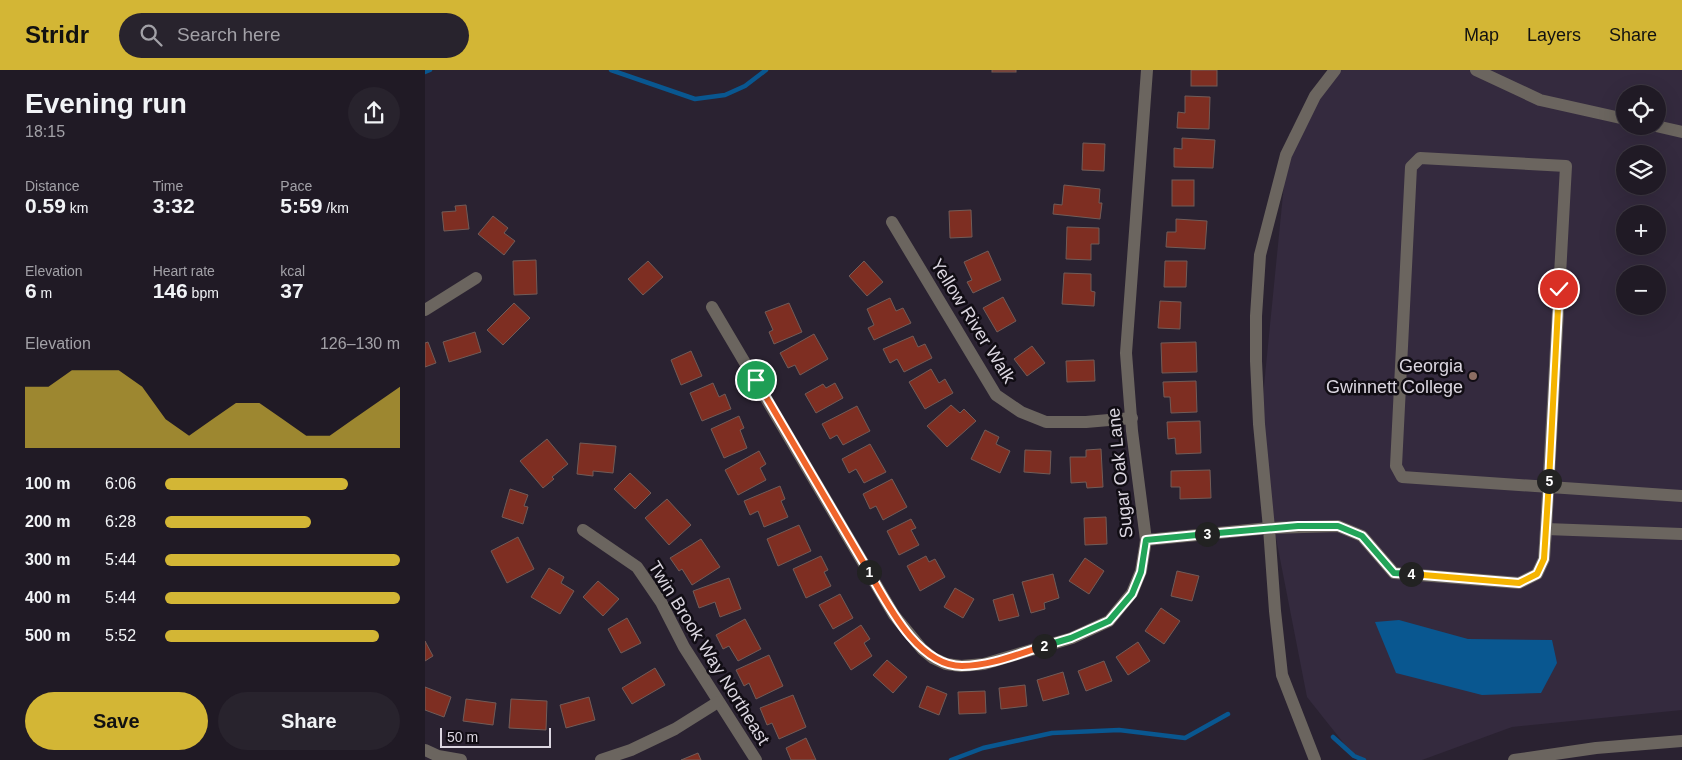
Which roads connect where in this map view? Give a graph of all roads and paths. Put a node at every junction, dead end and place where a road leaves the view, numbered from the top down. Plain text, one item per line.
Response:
1 (1147, 70) edge
2 (1335, 70) edge
3 (1476, 70) edge
4 (1616, 117) edge
5 (1666, 128) edge
6 (1682, 132) edge
7 (892, 222) dead end
8 (476, 278) dead end
9 (712, 307) dead end
10 (425, 310) edge
11 (1132, 418) junction
12 (1549, 487) junction
13 (1682, 496) edge
14 (1269, 528) junction
15 (1546, 529) junction
16 (583, 530) dead end
17 (1682, 534) edge
18 (1146, 540) junction
19 (718, 702) junction
20 (1682, 741) edge
21 (425, 750) edge
22 (461, 760) edge
23 (601, 760) edge
24 (756, 760) edge
25 (1315, 760) edge
26 (1514, 760) edge

1 - 11 street, Sugar Oak Lane
2 - 14 street
3 - 4 street
5 - 6 street
7 - 11 street, Yellow River Walk
8 - 10 street
9 - 18 street, Sugar Oak Lane
11 - 18 street, Sugar Oak Lane
12 - 12 street
12 - 13 street
12 - 15 street
14 - 15 street
14 - 18 street
14 - 25 street
15 - 17 street
16 - 19 street, Twin Brook Way Northeast
19 - 23 street
19 - 24 street, Twin Brook Way Northeast
20 - 26 street
21 - 22 street

